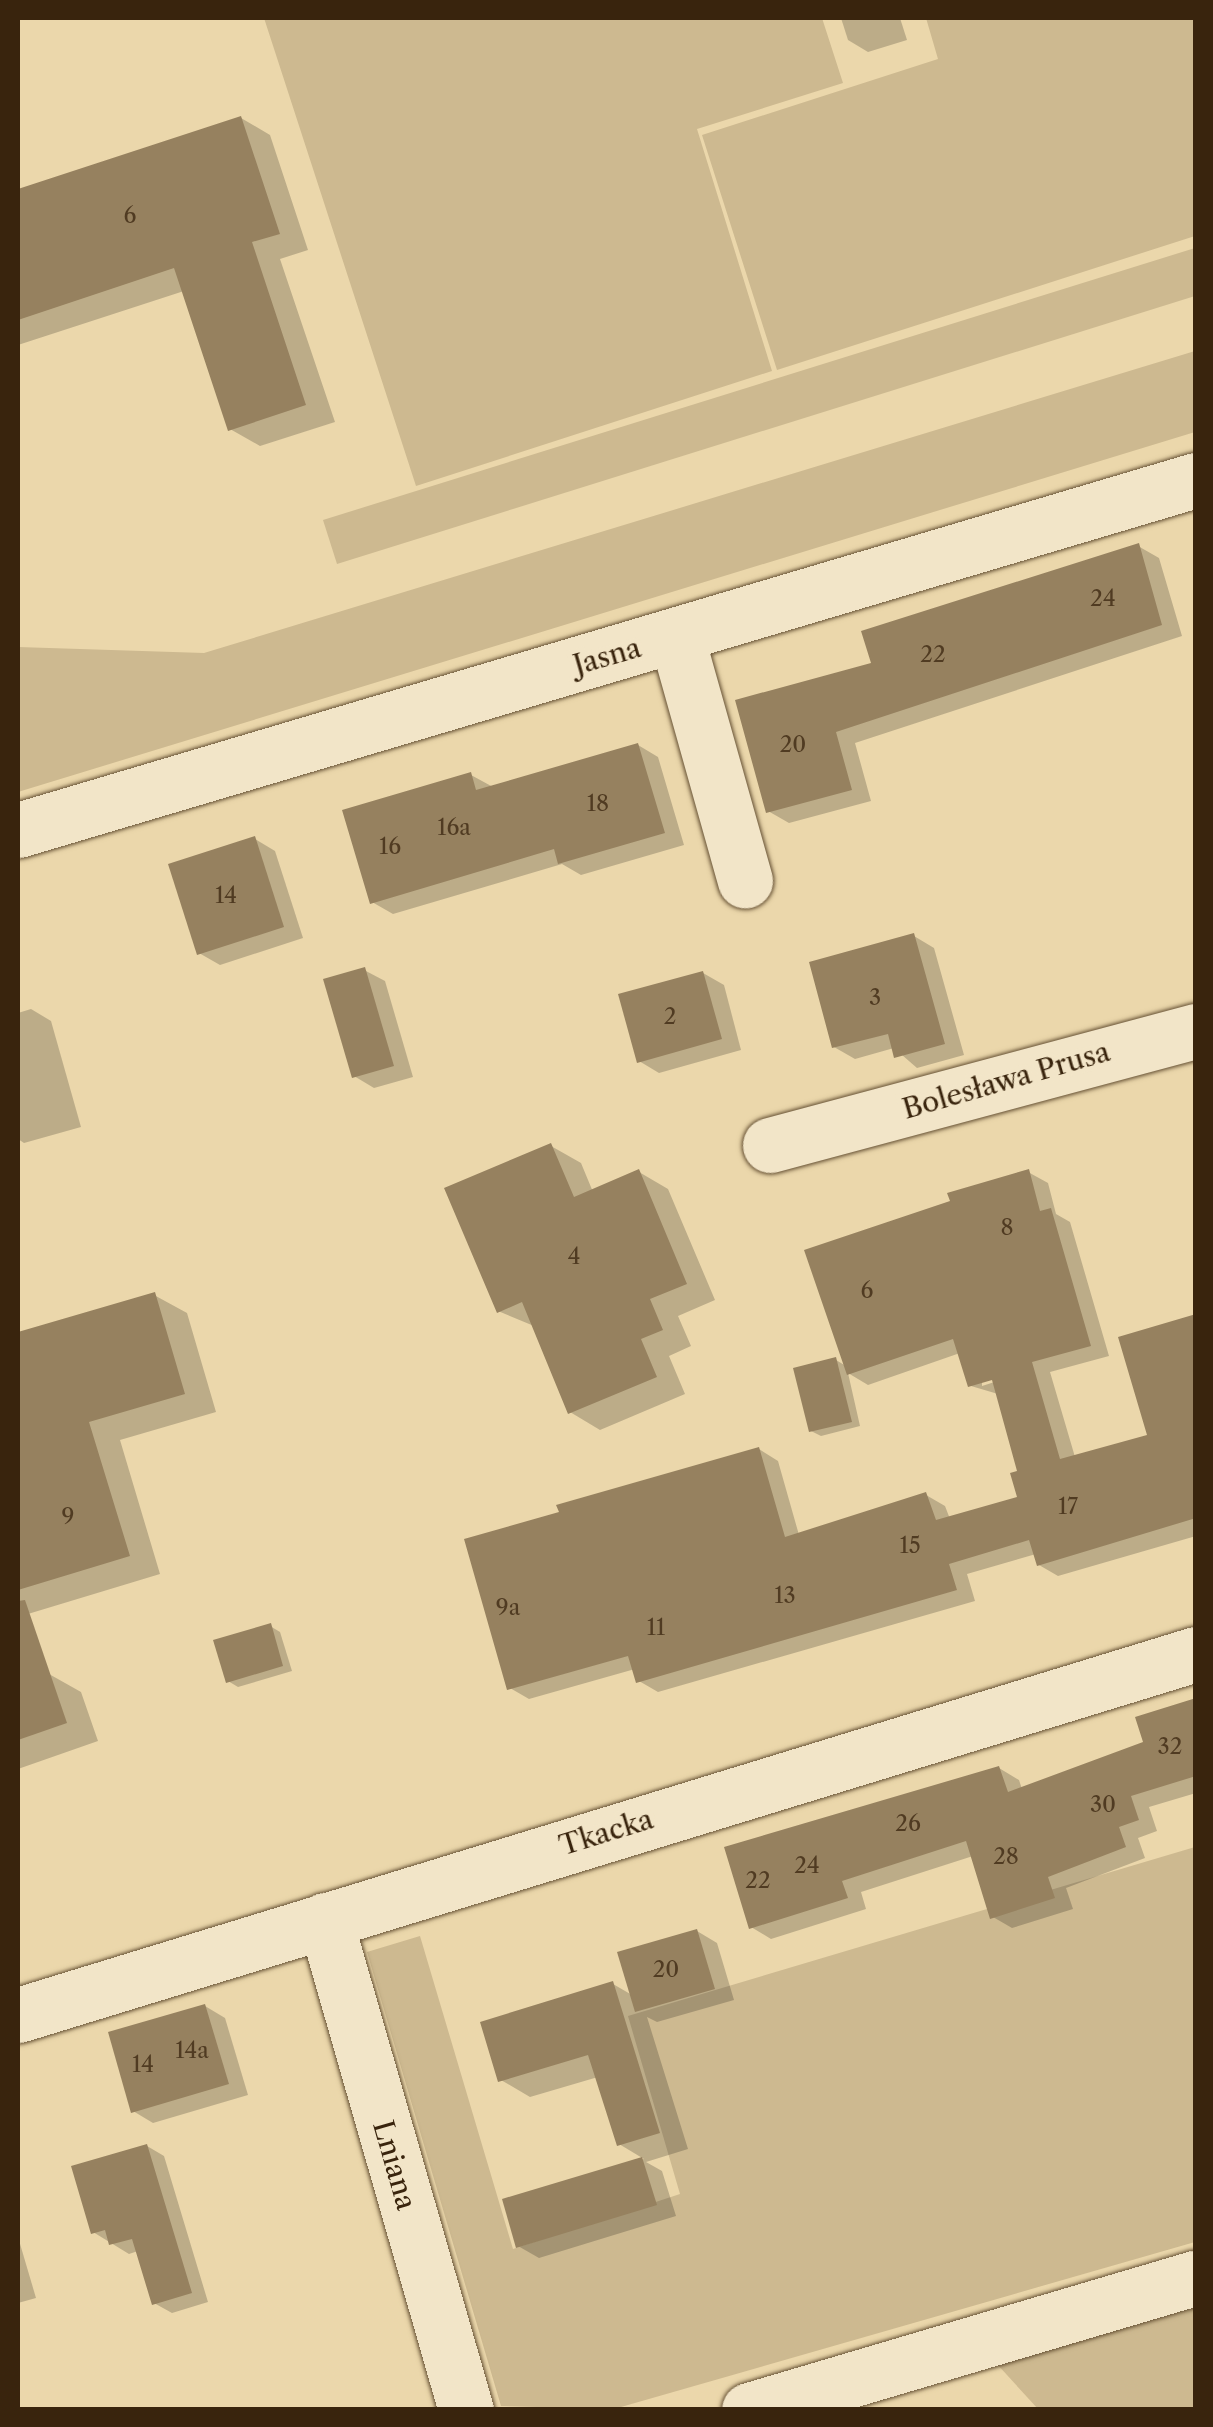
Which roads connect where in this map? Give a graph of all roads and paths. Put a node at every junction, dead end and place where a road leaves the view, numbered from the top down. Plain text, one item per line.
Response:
1 (1196, 480) edge
2 (676, 636) junction
3 (18, 830) edge
4 (745, 880) dead end
5 (1196, 1031) edge
6 (798, 1123) dead end
7 (1196, 1654) edge
8 (325, 1920) junction
9 (18, 2016) edge
10 (1196, 2278) edge
11 (466, 2410) edge
12 (749, 2410) edge

1 - 2 street, Jasna
2 - 3 street, Jasna
2 - 4 street
5 - 6 street, Bolesława Prusa
7 - 8 street, Tkacka
8 - 9 street, Tkacka
8 - 11 street, Lniana
10 - 12 street

